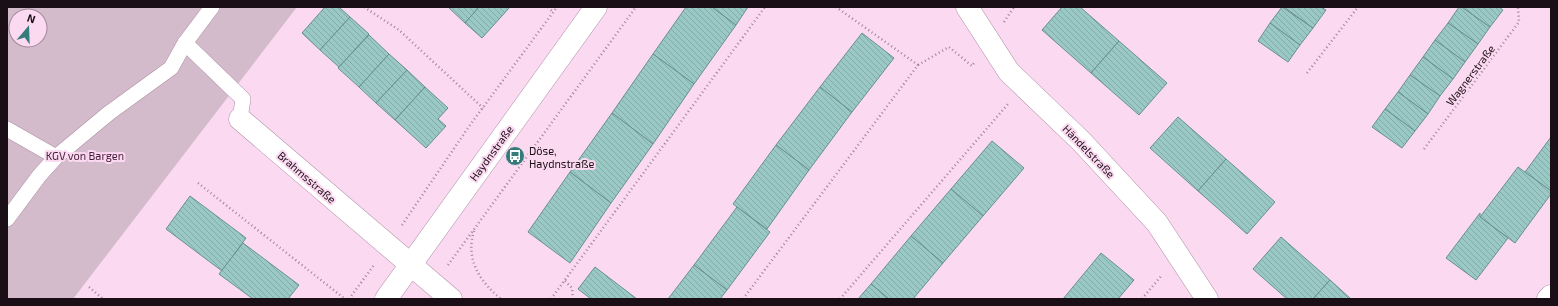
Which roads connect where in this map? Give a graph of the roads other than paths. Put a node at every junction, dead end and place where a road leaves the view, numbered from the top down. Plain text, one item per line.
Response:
1 (212, 7) edge
2 (596, 7) edge
3 (967, 7) edge
4 (186, 43) junction
5 (240, 119) joint
6 (7, 129) edge
7 (56, 157) junction
8 (7, 219) edge
9 (410, 266) junction
10 (1551, 296) edge
11 (386, 299) edge
12 (451, 299) edge
13 (1207, 299) edge
14 (1548, 299) edge

1 - 4 lane
2 - 9 street, Haydnstraße
3 - 13 street, Händelstraße
4 - 5 lane, Brahmsstraße
4 - 7 lane
5 - 9 street, Brahmsstraße
6 - 7 lane
7 - 8 lane
9 - 11 street, Haydnstraße
9 - 12 street, Brahmsstraße
10 - 14 street

